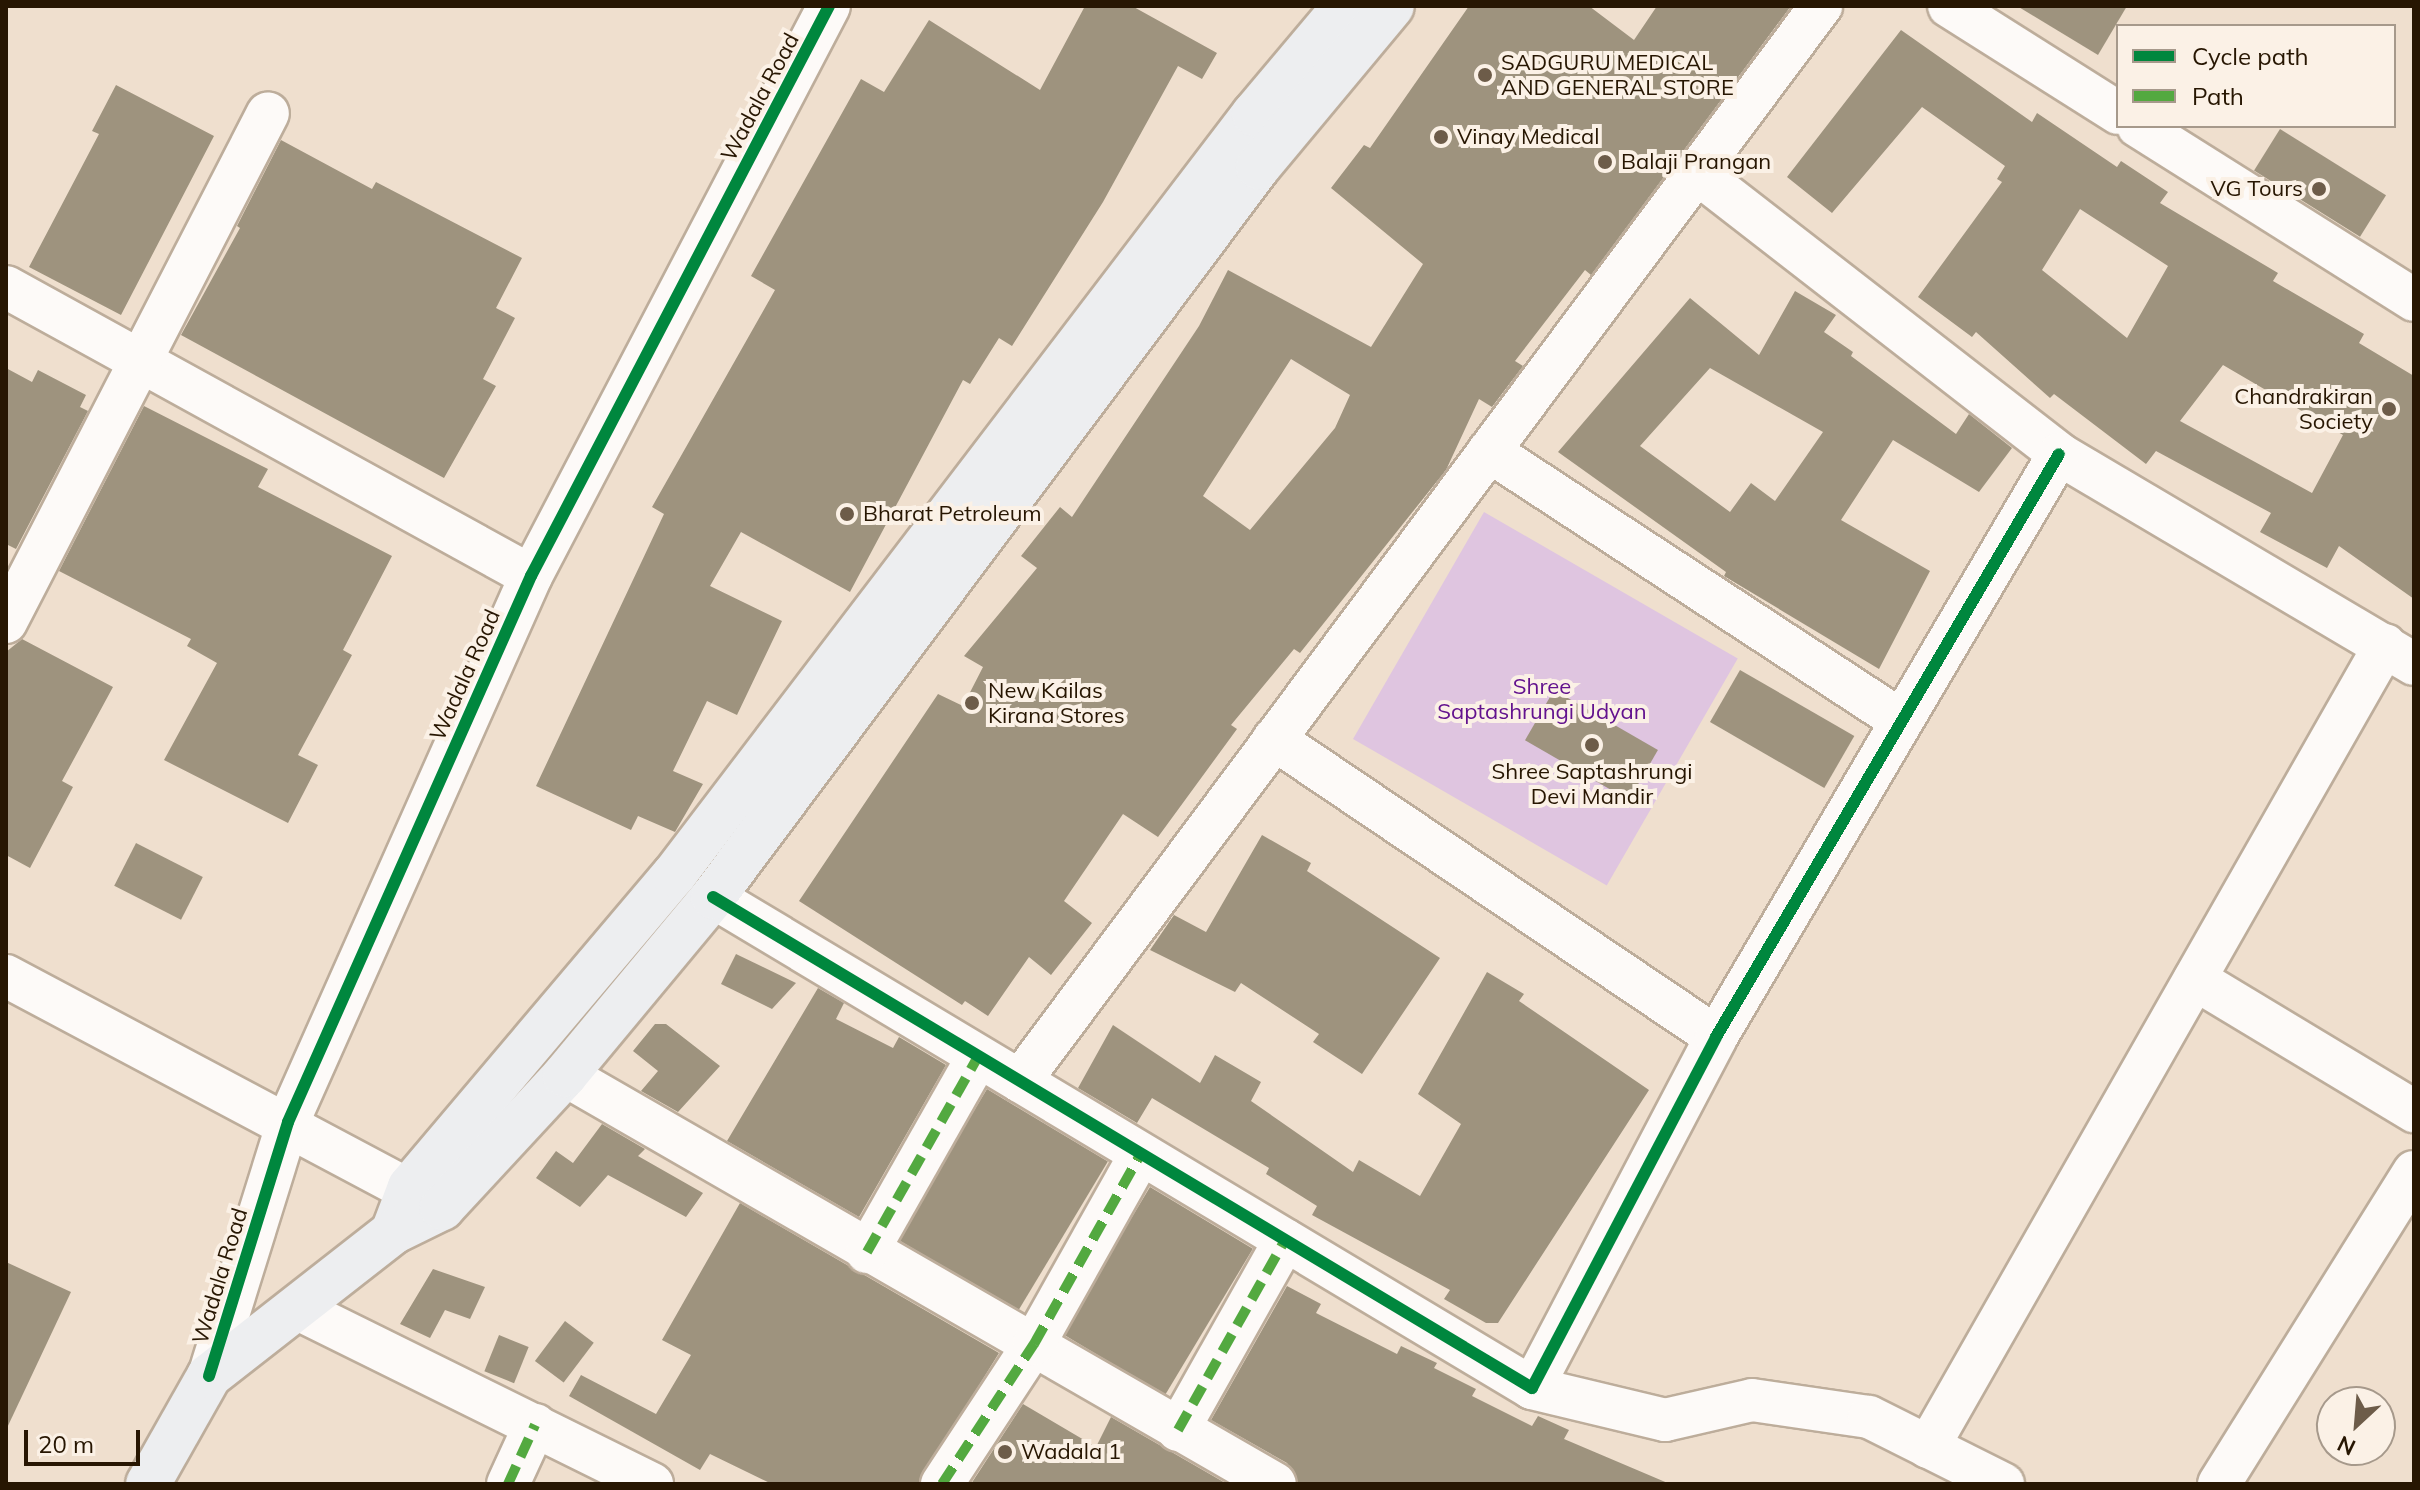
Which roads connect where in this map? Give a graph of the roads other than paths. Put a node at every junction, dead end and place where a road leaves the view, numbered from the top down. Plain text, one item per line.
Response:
1 (1345, 6) edge
2 (1392, 6) edge
3 (1821, 6) edge
4 (1949, 6) edge
5 (825, 10) edge
6 (2116, 112) edge
7 (268, 113) dead end
8 (2141, 128) edge
9 (1696, 172) junction
10 (2407, 283) edge
11 (6, 287) edge
12 (140, 361) junction
13 (1489, 451) junction
14 (2059, 454) junction
15 (531, 576) junction
16 (914, 595) junction
17 (6, 622) edge
18 (2400, 654) edge
19 (1901, 721) junction
20 (1274, 739) junction
21 (713, 897) junction
22 (6, 976) edge
23 (2195, 979) junction
24 (1716, 1037) junction
25 (978, 1057) junction
26 (565, 1075) junction
27 (1020, 1081) junction
28 (2414, 1111) edge
29 (288, 1122) junction
30 (1140, 1155) junction
31 (2414, 1172) edge
32 (426, 1197) junction
33 (1285, 1240) junction
34 (867, 1252) junction
35 (298, 1309) junction
36 (1034, 1344) junction
37 (209, 1376) junction
38 (1532, 1388) junction
39 (535, 1425) junction
40 (1178, 1430) junction
41 (1928, 1447) junction
42 (148, 1484) edge
43 (508, 1484) edge
44 (652, 1484) edge
45 (942, 1484) edge
46 (1275, 1484) edge
47 (2003, 1484) edge
48 (2219, 1484) edge

1 - 16 main road
2 - 16 main road
3 - 9 street
4 - 6 street
5 - 15 street, Wadala Road
7 - 12 street
8 - 10 street
9 - 13 street
9 - 14 street
11 - 12 street
12 - 15 street
12 - 17 street
13 - 19 street
13 - 20 street
14 - 18 street
14 - 19 street
15 - 29 street, Wadala Road
16 - 21 main road
16 - 32 main road
18 - 23 street
19 - 24 street
20 - 24 street
20 - 27 street
21 - 25 street
21 - 26 main road
22 - 29 street
23 - 28 street
23 - 41 street
24 - 38 street
25 - 27 street
25 - 34 street
26 - 32 main road
26 - 34 street
27 - 30 street
29 - 32 street
29 - 37 street, Wadala Road
30 - 33 street
30 - 36 street
31 - 48 street
32 - 35 main road
33 - 38 street
33 - 40 street
34 - 36 street
35 - 37 main road
35 - 39 street
36 - 40 street
36 - 45 street
37 - 42 main road
38 - 41 street
39 - 43 street
39 - 44 street
40 - 46 street
41 - 47 street

